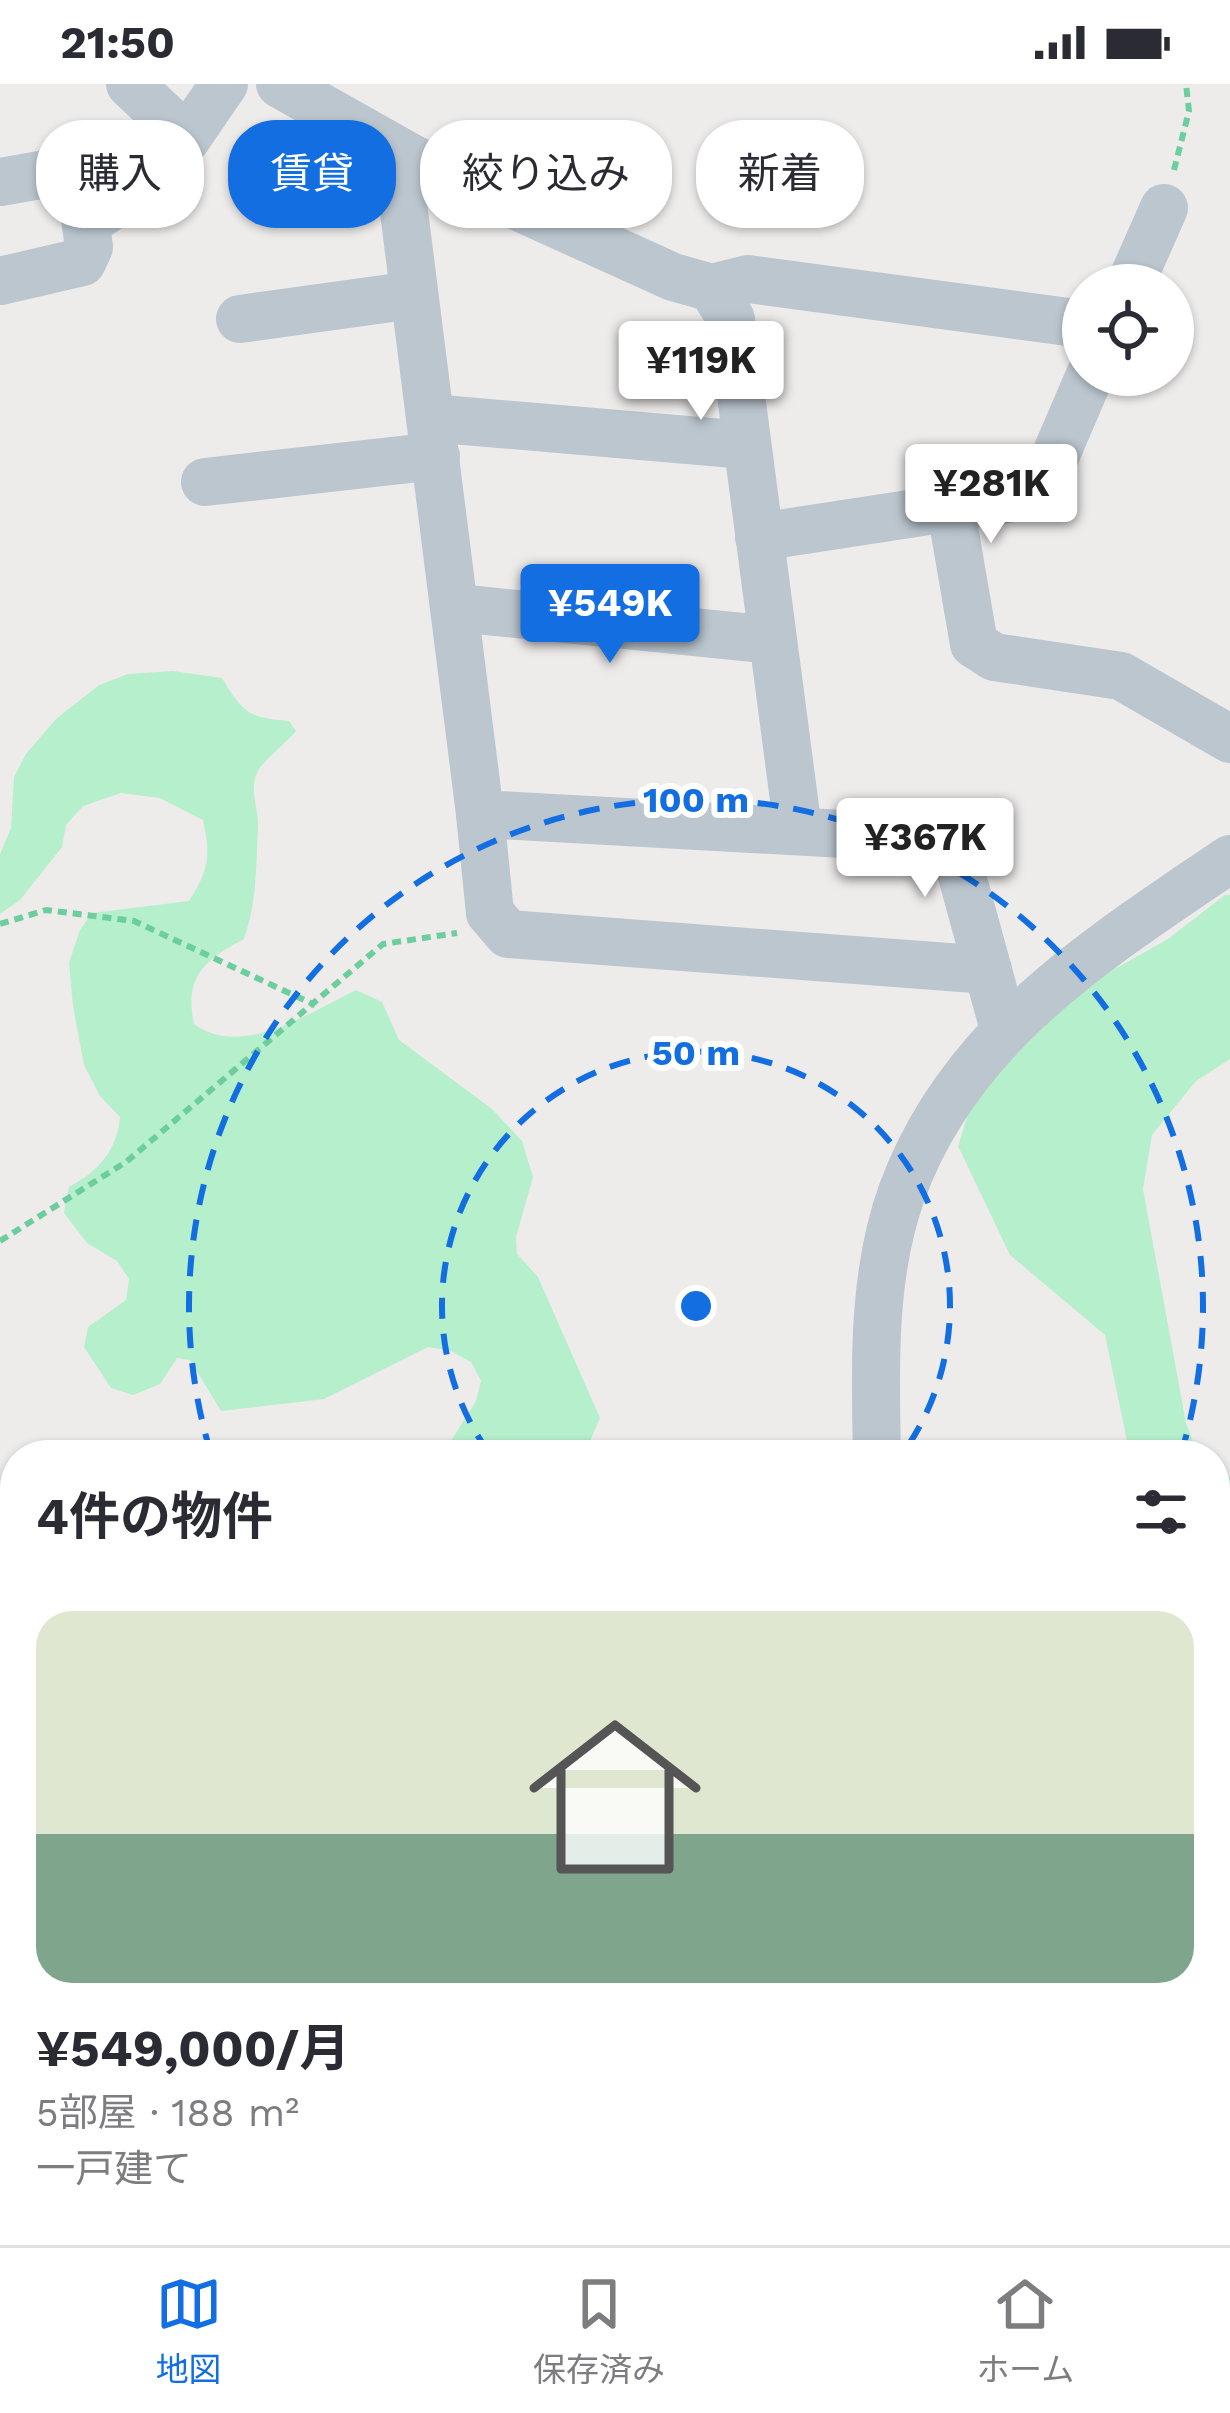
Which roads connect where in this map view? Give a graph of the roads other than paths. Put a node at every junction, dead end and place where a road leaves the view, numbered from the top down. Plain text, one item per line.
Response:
1 (130, 84) edge
2 (224, 84) edge
3 (283, 85) edge
4 (168, 120) edge
5 (199, 120) edge
6 (412, 158) junction
7 (36, 176) edge
8 (0, 182) edge
9 (1164, 208) road end
10 (87, 228) edge
11 (1139, 264) edge
12 (0, 280) edge
13 (712, 288) junction
14 (413, 295) junction
15 (240, 319) dead end
16 (1062, 321) edge
17 (1081, 396) edge
18 (433, 437) junction
19 (746, 445) junction
20 (205, 482) dead end
21 (951, 510) junction
22 (759, 537) junction
23 (457, 608) junction
24 (772, 640) junction
25 (1230, 739) edge
26 (480, 814) junction
27 (797, 830) junction
28 (1230, 859) edge
29 (988, 970) junction
30 (1004, 1029) junction
31 (877, 1440) edge

1 - 4 street
2 - 5 street
3 - 6 street
6 - 13 street
6 - 14 street
7 - 8 street
9 - 11 street
10 - 12 street
13 - 16 street
13 - 19 street
14 - 15 street
14 - 18 street
17 - 21 street
18 - 19 street
18 - 20 street
18 - 23 street
19 - 22 street
21 - 22 street
21 - 25 street
22 - 24 street
23 - 24 street
23 - 26 street
24 - 27 street
26 - 27 street
26 - 29 street
27 - 29 street
28 - 30 street
29 - 30 street
30 - 31 street

